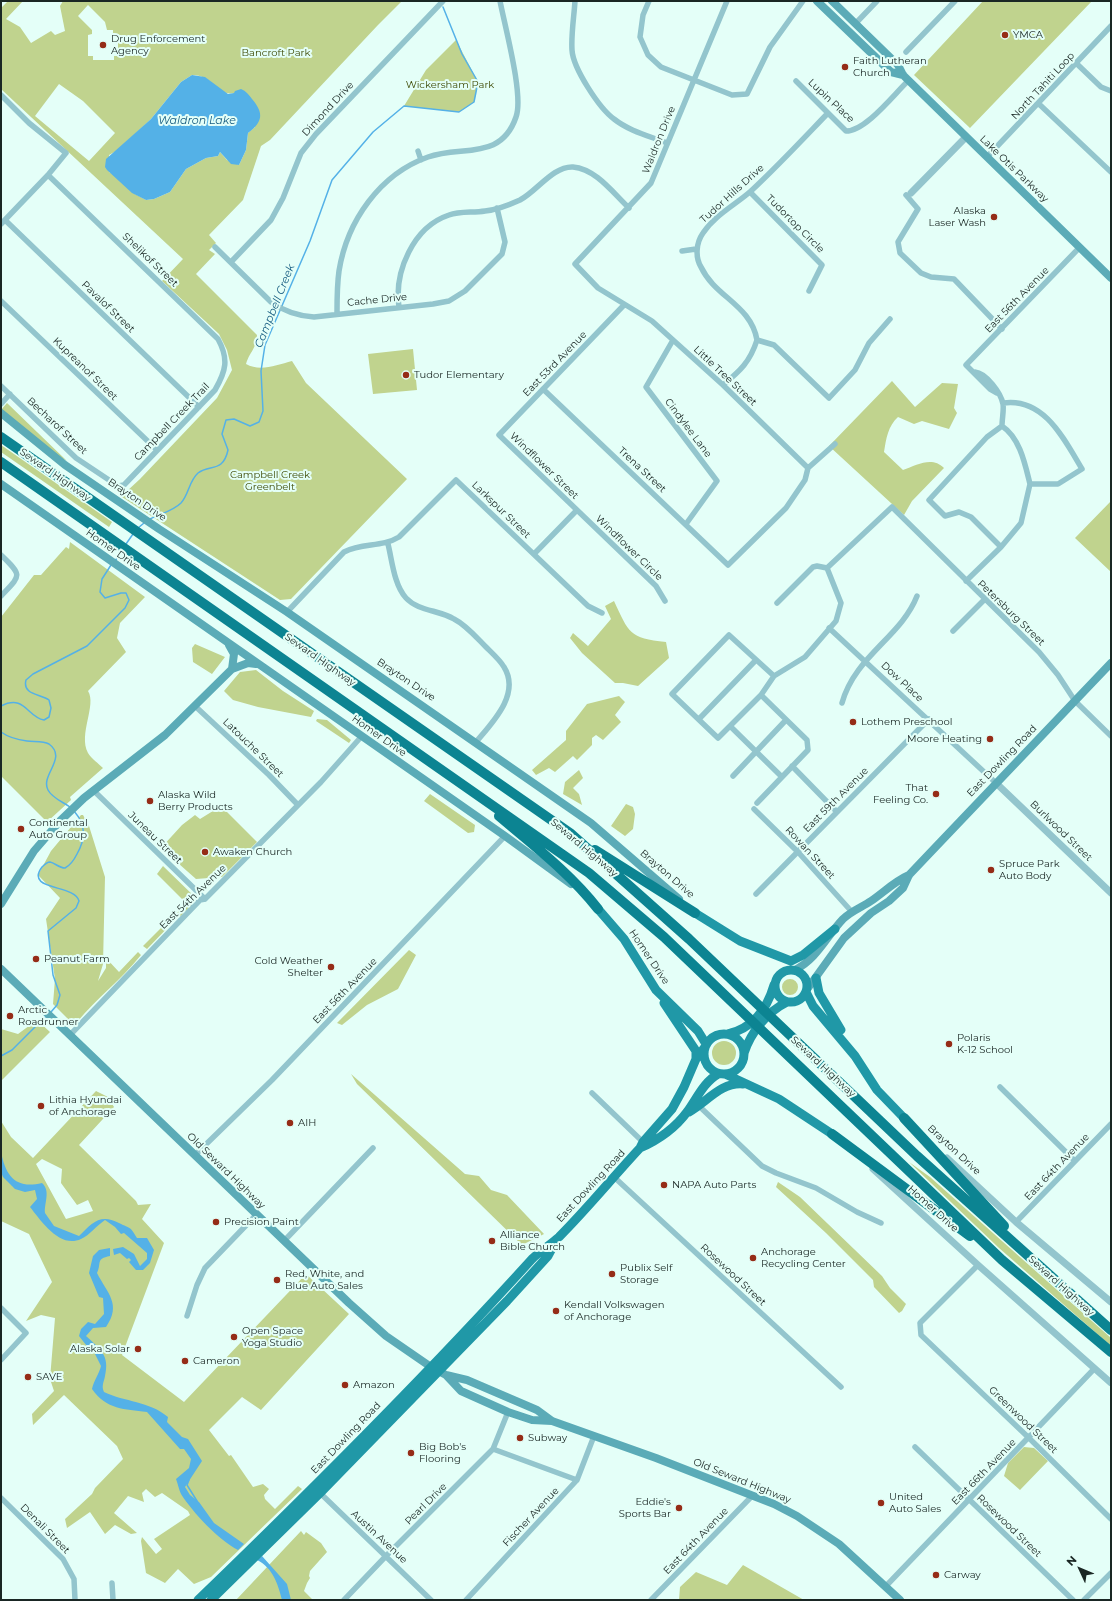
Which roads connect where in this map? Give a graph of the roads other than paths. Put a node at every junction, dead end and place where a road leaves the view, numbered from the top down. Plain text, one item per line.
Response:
1 (443, 1) edge
2 (500, 1) edge
3 (575, 1) edge
4 (649, 1) edge
5 (726, 1) edge
6 (803, 1) edge
7 (817, 1) edge
8 (832, 1) edge
9 (877, 1) edge
10 (956, 1) edge
11 (856, 24) junction
12 (1111, 26) edge
13 (906, 52) dead end
14 (1076, 63) junction
15 (906, 78) junction
16 (694, 79) junction
17 (796, 81) dead end
18 (1111, 91) edge
19 (1, 95) edge
20 (1039, 104) junction
21 (828, 113) junction
22 (966, 137) junction
23 (667, 143) junction
24 (418, 152) dead end
25 (987, 158) junction
26 (421, 160) junction
27 (1111, 172) edge
28 (48, 175) junction
29 (750, 192) junction
30 (909, 194) joint
31 (497, 208) junction
32 (629, 208) junction
33 (3, 222) edge
34 (215, 247) dead end
35 (1080, 247) junction
36 (696, 249) junction
37 (682, 251) dead end
38 (231, 262) junction
39 (575, 264) joint
40 (1111, 278) edge
41 (809, 291) dead end
42 (1, 301) edge
43 (624, 304) junction
44 (399, 307) junction
45 (337, 314) junction
46 (890, 319) dead end
47 (1002, 329) junction
48 (673, 340) junction
49 (757, 340) junction
50 (225, 367) joint
51 (723, 385) junction
52 (1, 386) edge
53 (543, 389) junction
54 (10, 394) junction
55 (1003, 403) junction
56 (1, 404) edge
57 (199, 407) junction
58 (1, 413) edge
59 (1002, 426) junction
60 (1, 431) edge
61 (499, 435) joint
62 (1, 437) edge
63 (835, 444) dead end
64 (156, 450) junction
65 (28, 455) junction
66 (1, 462) edge
67 (808, 468) junction
68 (1, 484) edge
69 (1030, 484) junction
70 (124, 485) joint
71 (577, 510) junction
72 (686, 524) junction
73 (388, 544) junction
74 (1001, 547) junction
75 (534, 554) junction
76 (1, 555) edge
77 (827, 568) junction
78 (966, 581) junction
79 (1, 596) edge
80 (917, 596) dead end
81 (985, 599) junction
82 (665, 601) dead end
83 (776, 603) dead end
84 (286, 612) junction
85 (602, 614) dead end
86 (830, 628) junction
87 (953, 631) dead end
88 (228, 643) junction
89 (756, 660) junction
90 (866, 660) junction
91 (1111, 663) edge
92 (258, 664) junction
93 (232, 669) junction
94 (774, 676) junction
95 (760, 695) junction
96 (1075, 701) junction
97 (842, 703) dead end
98 (195, 706) junction
99 (699, 719) junction
100 (929, 719) junction
101 (786, 720) junction
102 (730, 726) junction
103 (361, 736) junction
104 (1111, 736) edge
105 (476, 742) junction
106 (756, 752) junction
107 (792, 766) junction
108 (733, 776) dead end
109 (782, 777) junction
110 (461, 783) junction
111 (996, 783) junction
112 (92, 790) junction
113 (758, 803) dead end
114 (298, 805) junction
115 (754, 809) dead end
116 (837, 812) junction
117 (570, 833) junction
118 (505, 836) junction
119 (798, 852) junction
120 (909, 875) junction
121 (1111, 893) edge
122 (756, 894) dead end
123 (205, 899) junction
124 (1, 904) edge
125 (598, 908) junction
126 (852, 912) junction
127 (695, 913) junction
128 (835, 929) junction
129 (783, 958) junction
130 (1, 969) edge
131 (794, 970) junction
132 (816, 978) junction
133 (776, 980) junction
134 (656, 990) junction
135 (807, 990) junction
136 (787, 1002) junction
137 (728, 1034) junction
138 (70, 1035) junction
139 (706, 1046) junction
140 (744, 1053) junction
141 (855, 1056) junction
142 (696, 1059) junction
143 (722, 1074) junction
144 (743, 1084) junction
145 (1000, 1087) dead end
146 (592, 1093) dead end
147 (699, 1106) junction
148 (686, 1114) junction
149 (904, 1118) junction
150 (1111, 1124) edge
151 (832, 1134) junction
152 (642, 1145) junction
153 (373, 1148) dead end
154 (195, 1155) junction
155 (1075, 1161) junction
156 (614, 1177) junction
157 (257, 1214) junction
158 (1016, 1222) junction
159 (881, 1223) dead end
160 (284, 1241) junction
161 (1002, 1260) junction
162 (978, 1265) junction
163 (1069, 1294) junction
164 (1111, 1302) edge
165 (1, 1308) edge
166 (187, 1316) dead end
167 (1111, 1330) edge
168 (1111, 1352) edge
169 (1, 1360) edge
170 (1094, 1369) junction
171 (439, 1371) junction
172 (1111, 1383) edge
173 (841, 1387) dead end
174 (508, 1412) junction
175 (552, 1421) junction
176 (594, 1436) junction
177 (1029, 1438) junction
178 (915, 1447) dead end
179 (493, 1449) junction
180 (578, 1480) junction
181 (317, 1490) junction
182 (753, 1495) junction
183 (1, 1498) edge
184 (969, 1500) junction
185 (1111, 1519) edge
186 (386, 1556) junction
187 (239, 1567) junction
188 (1111, 1573) edge
189 (112, 1583) dead end
190 (886, 1586) junction
191 (75, 1600) edge
192 (113, 1600) edge
193 (198, 1600) edge
194 (211, 1600) edge
195 (344, 1600) edge
196 (431, 1600) edge
197 (466, 1600) edge
198 (651, 1600) edge
199 (900, 1600) edge
200 (1073, 1600) edge
201 (1084, 1600) edge

1 - 38 street, Dimond Drive
2 - 26 street
3 - 23 street
4 - 16 street
5 - 16 street, Waldron Drive
6 - 16 street
7 - 15 main road, Lake Otis Parkway
8 - 11 main road, Lake Otis Parkway
9 - 11 street
10 - 13 street
11 - 15 main road, Lake Otis Parkway
12 - 14 street, North Tahiti Loop
14 - 18 street
14 - 20 street, North Tahiti Loop
15 - 21 street, Lupin Place
15 - 22 main road, Lake Otis Parkway
16 - 23 street, Waldron Drive
17 - 21 street, Lupin Place
19 - 28 street
20 - 25 street, North Tahiti Loop
20 - 27 street
21 - 29 street, Tudor Hills Drive
22 - 25 main road, Lake Otis Parkway
22 - 30 street
23 - 32 street, Waldron Drive
24 - 26 street
25 - 35 main road, Lake Otis Parkway
26 - 45 street
28 - 33 street
28 - 50 street, Shelikof Street
29 - 36 street, Tudor Hills Drive
29 - 41 street, Tudortop Circle
30 - 47 street
31 - 32 street
31 - 44 street
31 - 44 street, Cache Drive
32 - 39 street, Waldron Drive
33 - 57 street, Pavalof Street
34 - 38 street, Cache Drive
35 - 40 main road, Lake Otis Parkway
35 - 47 street, East 56th Avenue
36 - 37 street
36 - 49 street
38 - 45 street, Cache Drive
39 - 43 street, Little Tree Street
42 - 64 street, Kupreanof Street
43 - 48 street, Little Tree Street
43 - 53 street, East 53rd Avenue
44 - 45 street, Cache Drive
46 - 49 street
47 - 55 street, East 56th Avenue
48 - 51 street, Little Tree Street
48 - 72 street, Cindylee Lane
49 - 51 street
50 - 57 street, Campbell Creek Trail
51 - 67 street, Little Tree Street
52 - 54 street, Becharof Street
53 - 61 street, East 53rd Avenue
53 - 72 street, Trena Street
54 - 56 street
54 - 70 street, Becharof Street
55 - 59 street
55 - 69 street
57 - 64 street, Campbell Creek Trail
58 - 84 main road, Brayton Drive
59 - 69 street
59 - 74 street
60 - 65 highway
61 - 71 street, Windflower Street
62 - 65 highway, Seward Highway
63 - 67 street
64 - 70 street, Campbell Creek Trail
65 - 117 highway, Seward Highway
66 - 110 highway, Seward Highway
67 - 72 street, Trena Street
68 - 88 main road, Homer Drive
69 - 74 street
71 - 75 street
71 - 82 street, Windflower Circle
73 - 75 street, Larkspur Street
73 - 84 street
73 - 105 street
74 - 78 street
75 - 85 street, Larkspur Street
76 - 79 street
77 - 78 street, Petersburg Street
77 - 83 street
77 - 86 street
78 - 81 street, Petersburg Street
80 - 90 street
81 - 87 street
81 - 96 street, Petersburg Street
84 - 105 main road, Brayton Drive
86 - 90 street, Dow Place
86 - 94 street
88 - 92 main road, Homer Drive
88 - 93 main road
89 - 94 street
89 - 99 street
89 - 99 street
90 - 97 street
90 - 100 street, Dow Place
91 - 96 main road, East Dowling Road
92 - 93 main road
92 - 103 main road, Homer Drive
93 - 98 main road
94 - 95 street
95 - 101 street
95 - 102 street
96 - 104 street, Petersburg Street
96 - 111 main road, East Dowling Road
98 - 112 main road
98 - 114 street, Latouche Street
99 - 102 street
100 - 111 street, Dow Place
100 - 116 street, East 59th Avenue
101 - 106 street
101 - 107 street
102 - 106 street
103 - 114 street, East 54th Avenue
103 - 118 main road, Homer Drive
105 - 127 main road, Brayton Drive
106 - 108 street
106 - 109 street
107 - 109 street
107 - 116 street
109 - 113 street
110 - 125 highway
110 - 161 highway, Seward Highway
111 - 120 main road, East Dowling Road
111 - 121 street, Burlwood Street
112 - 123 street, Juneau Street
112 - 124 main road
114 - 123 street, East 54th Avenue
115 - 119 street, Rowan Street
116 - 119 street, East 59th Avenue
117 - 127 highway
117 - 163 highway, Seward Highway
118 - 125 main road, Homer Drive
118 - 154 street, East 56th Avenue
119 - 122 street, East 59th Avenue
119 - 126 street, Rowan Street
120 - 126 main road, East Dowling Road
120 - 132 main road, East Dowling Road
123 - 138 street, East 54th Avenue
125 - 134 main road, Homer Drive
126 - 128 main road, East Dowling Road
127 - 129 main road, Brayton Drive
128 - 129 main road
128 - 131 main road, East Dowling Road
129 - 131 main road, Brayton Drive
130 - 138 main road, Old Seward Highway
131 - 133 main road
131 - 135 main road
132 - 135 main road, East Dowling Road
132 - 141 main road
133 - 136 main road
133 - 137 main road
134 - 139 main road, Homer Drive
134 - 142 main road
135 - 136 main road
135 - 141 main road, Brayton Drive
136 - 140 main road
137 - 139 main road
137 - 140 main road
138 - 154 main road, Old Seward Highway
139 - 142 main road, East Dowling Road
139 - 143 main road
140 - 143 main road
141 - 149 main road, Brayton Drive
142 - 152 main road, East Dowling Road
143 - 144 main road, Homer Drive
143 - 148 main road, East Dowling Road
144 - 147 main road
144 - 151 main road, Homer Drive
145 - 155 street
146 - 152 street
147 - 148 main road
147 - 159 street
148 - 152 main road, East Dowling Road
149 - 158 street, Brayton Drive
149 - 163 highway
150 - 155 street, East 64th Avenue
151 - 161 highway
151 - 162 street, Homer Drive
152 - 156 main road, East Dowling Road
153 - 160 street
154 - 157 main road, Old Seward Highway
155 - 158 street, East 64th Avenue
156 - 171 main road, East Dowling Road
156 - 173 street, Rosewood Street
157 - 160 main road, Old Seward Highway
157 - 166 street
158 - 164 street, Brayton Drive
160 - 171 main road, Old Seward Highway
161 - 168 highway, Seward Highway
162 - 170 street, Homer Drive
162 - 177 street, Greenwood Street
163 - 167 highway, Seward Highway
165 - 169 street
170 - 172 street, Homer Drive
170 - 177 street, East 66th Avenue
171 - 174 main road, Old Seward Highway
171 - 175 main road, Old Seward Highway
171 - 181 main road, East Dowling Road
174 - 175 main road, Old Seward Highway
174 - 179 street, Pearl Drive
175 - 176 main road, Old Seward Highway
176 - 180 street, Fischer Avenue
176 - 182 main road, Old Seward Highway
177 - 184 street, East 66th Avenue
177 - 185 street, Greenwood Street
178 - 184 street, Rosewood Street
179 - 180 street
179 - 186 street, Pearl Drive
180 - 197 street, Fischer Avenue
181 - 186 street, Austin Avenue
181 - 187 main road, East Dowling Road
182 - 190 main road, Old Seward Highway
182 - 198 street, East 64th Avenue
183 - 191 street, Denali Street
184 - 190 street, East 66th Avenue
184 - 200 street, Rosewood Street
186 - 195 street, Pearl Drive
186 - 196 street, Austin Avenue
187 - 193 main road, East Dowling Road
187 - 194 main road, East Dowling Road
188 - 201 street
189 - 192 street
190 - 199 main road, Old Seward Highway

